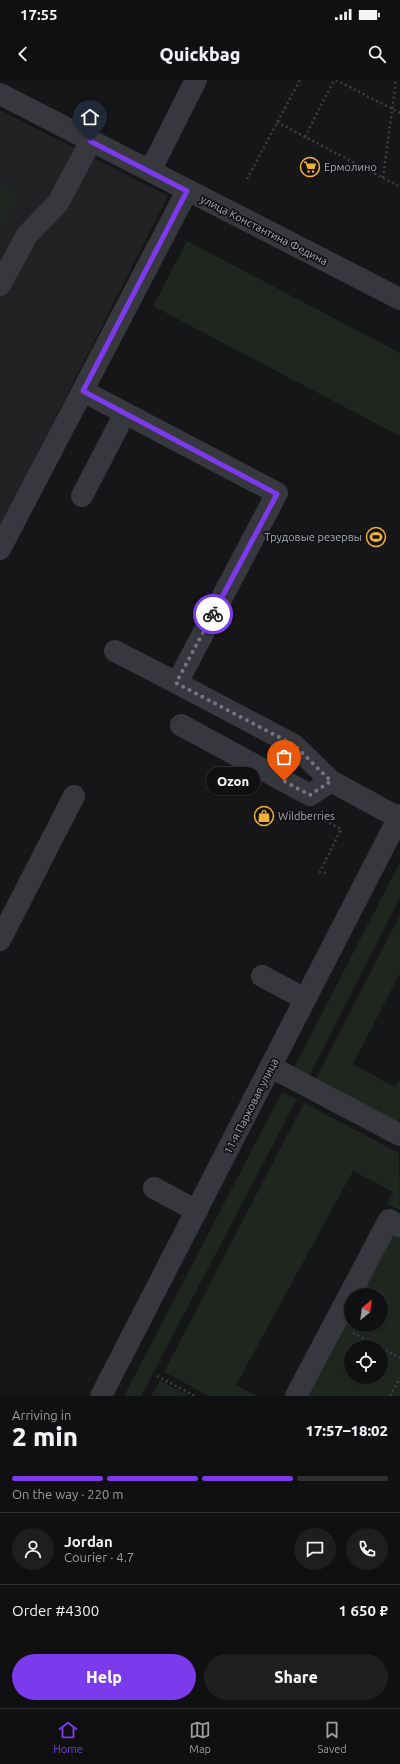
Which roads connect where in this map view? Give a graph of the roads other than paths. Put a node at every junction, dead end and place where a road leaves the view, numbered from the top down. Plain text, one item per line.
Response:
1 (196, 80) edge
2 (0, 94) edge
3 (90, 141) junction
4 (150, 171) junction
5 (187, 191) junction
6 (0, 285) edge
7 (400, 300) edge
8 (83, 391) junction
9 (125, 413) junction
10 (82, 496) dead end
11 (0, 549) edge
12 (115, 651) dead end
13 (176, 683) junction
14 (181, 725) dead end
15 (331, 781) junction
16 (74, 796) dead end
17 (399, 816) edge
18 (0, 940) edge
19 (262, 976) dead end
20 (305, 1000) junction
21 (271, 1067) junction
22 (400, 1135) edge
23 (154, 1188) dead end
24 (197, 1211) junction
25 (400, 1226) edge
26 (101, 1396) edge
27 (296, 1396) edge

1 - 4 street
2 - 3 street, улица Константина Федина
3 - 4 street, улица Константина Федина
3 - 6 street
4 - 5 street, улица Константина Федина
5 - 7 street, улица Константина Федина
5 - 8 street
8 - 9 street
8 - 11 street
9 - 10 street
9 - 13 street
12 - 13 street
13 - 15 street
14 - 15 street
15 - 17 street
16 - 18 street
17 - 20 street, 11-я Парковая улица
19 - 20 street
20 - 21 street, 11-я Парковая улица
21 - 22 street
21 - 24 street, 11-я Парковая улица
23 - 24 street
24 - 26 street, 11-я Парковая улица
25 - 27 street

